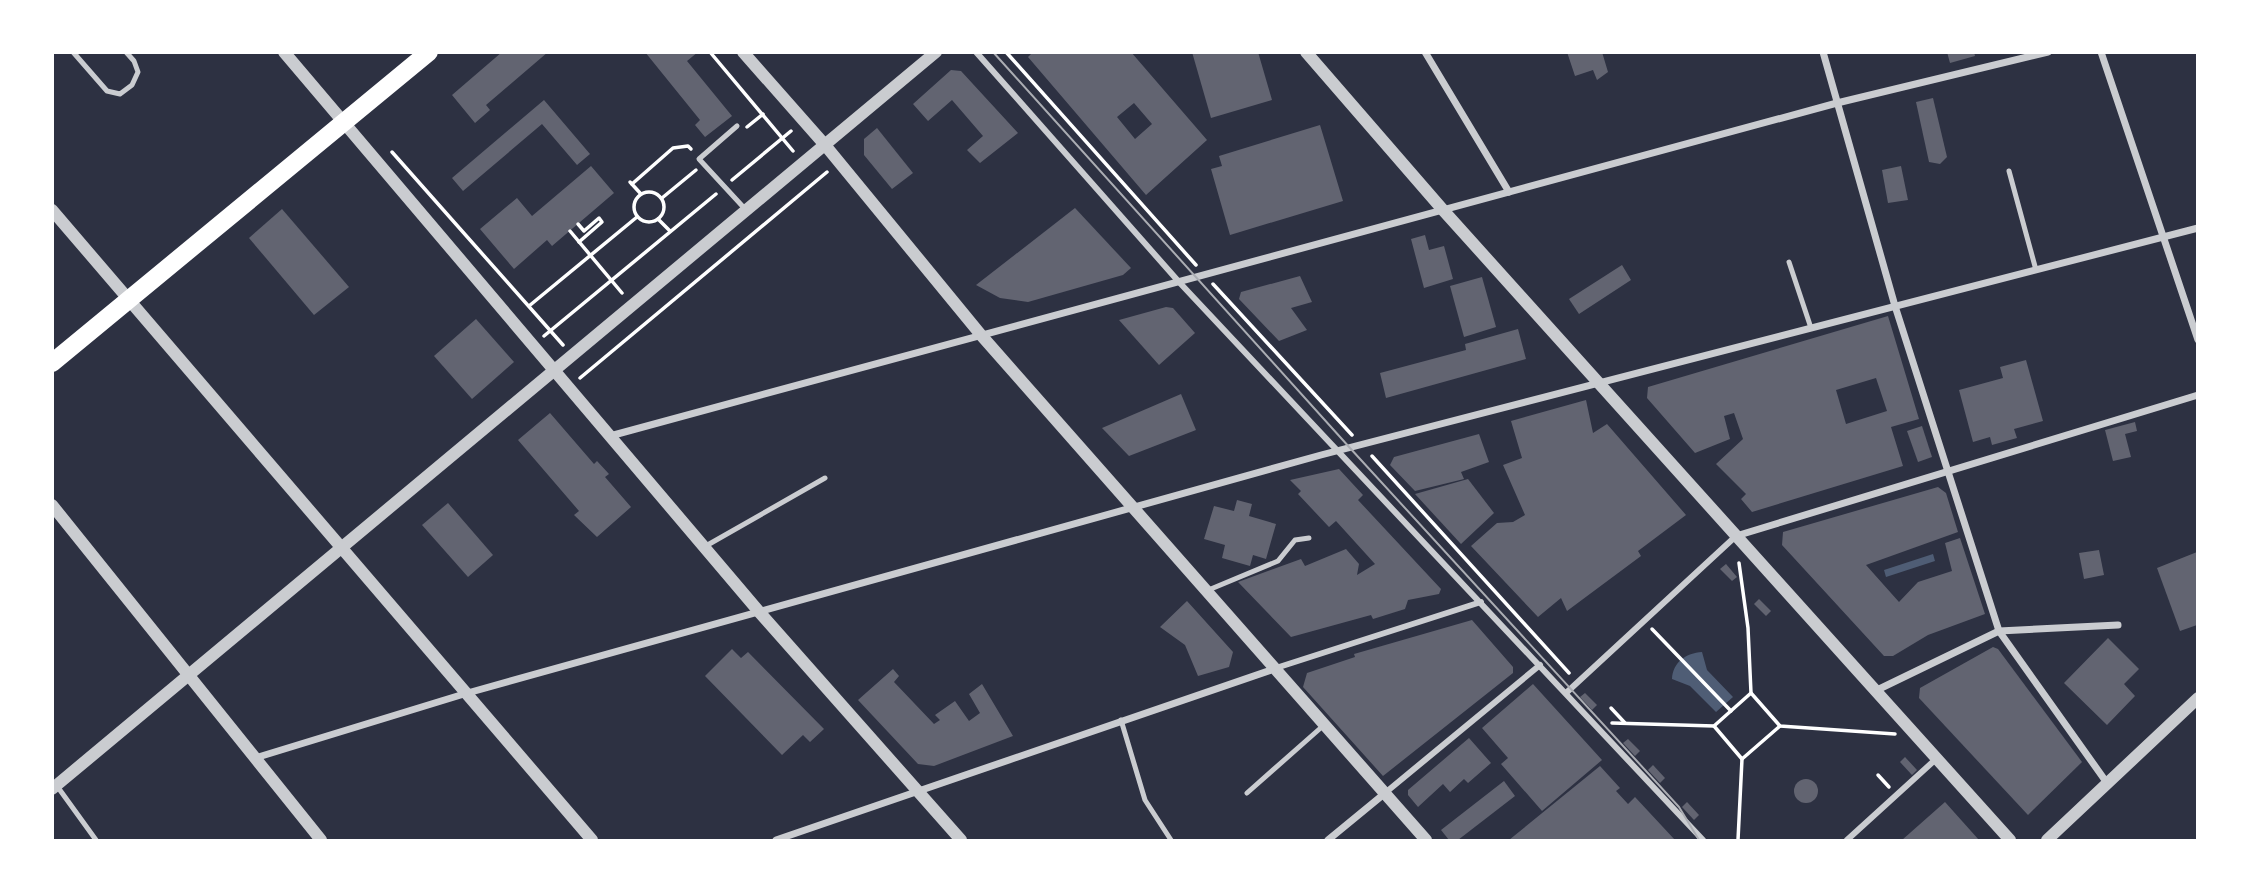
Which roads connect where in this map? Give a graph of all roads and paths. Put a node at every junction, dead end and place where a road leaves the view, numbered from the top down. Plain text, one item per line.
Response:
1 (73, 52) edge
2 (126, 52) edge
3 (284, 52) edge
4 (429, 52) edge
5 (710, 52) edge
6 (743, 52) edge
7 (936, 52) edge
8 (976, 52) edge
9 (1006, 52) edge
10 (1306, 52) edge
11 (1425, 52) edge
12 (1823, 52) edge
13 (2048, 52) edge
14 (2101, 52) edge
15 (1838, 103) junction
16 (804, 121) junction
17 (344, 123) junction
18 (737, 126) dead end
19 (783, 138) junction
20 (386, 145) dead end
21 (825, 145) junction
22 (699, 159) junction
23 (806, 161) junction
24 (839, 162) junction
25 (2009, 171) dead end
26 (724, 187) junction
27 (1509, 192) junction
28 (640, 194) junction
29 (1443, 210) junction
30 (52, 211) edge
31 (746, 211) junction
32 (637, 217) junction
33 (658, 219) junction
34 (578, 224) dead end
35 (2197, 228) edge
36 (570, 231) dead end
37 (670, 231) junction
38 (2163, 238) junction
39 (579, 243) junction
40 (589, 256) junction
41 (1789, 262) dead end
42 (2036, 270) junction
43 (1204, 275) junction
44 (611, 280) junction
45 (1179, 282) junction
46 (623, 295) dead end
47 (128, 300) junction
48 (529, 306) junction
49 (1895, 306) junction
50 (1811, 328) junction
51 (550, 331) junction
52 (981, 335) junction
53 (2197, 341) edge
54 (534, 349) junction
55 (572, 355) junction
56 (52, 363) edge
57 (553, 370) junction
58 (1599, 384) junction
59 (568, 388) junction
60 (2197, 395) edge
61 (610, 436) junction
62 (1362, 446) junction
63 (1339, 451) junction
64 (1947, 469) junction
65 (825, 478) dead end
66 (52, 505) edge
67 (1133, 509) junction
68 (1736, 536) junction
69 (1308, 538) dead end
70 (705, 547) junction
71 (340, 548) junction
72 (1206, 591) junction
73 (1481, 602) junction
74 (761, 614) junction
75 (1644, 621) junction
76 (2118, 625) dead end
77 (2000, 631) junction
78 (1540, 665) junction
79 (1274, 669) junction
80 (188, 675) junction
81 (1578, 682) junction
82 (1875, 691) junction
83 (1566, 693) junction
84 (1751, 693) junction
85 (464, 694) junction
86 (2197, 698) edge
87 (1611, 708) dead end
88 (1731, 711) junction
89 (1121, 720) junction
90 (1593, 723) junction
91 (1625, 723) junction
92 (1324, 724) junction
93 (1714, 726) junction
94 (1780, 726) junction
95 (1914, 734) junction
96 (255, 758) junction
97 (1742, 759) junction
98 (1936, 759) junction
99 (1878, 775) dead end
100 (1885, 783) dead end
101 (2107, 783) junction
102 (55, 787) edge
103 (916, 792) junction
104 (1247, 793) dead end
105 (1384, 794) junction
106 (96, 841) edge
107 (321, 841) edge
108 (592, 841) edge
109 (776, 841) edge
110 (961, 841) edge
111 (1171, 841) edge
112 (1328, 841) edge
113 (1426, 841) edge
114 (1703, 841) edge
115 (1738, 841) edge
116 (1847, 841) edge
117 (2010, 841) edge
118 (2046, 841) edge

1 - 2 lane
3 - 17 street
4 - 17 main road
5 - 19 path
6 - 16 street
7 - 21 street
8 - 45 street
9 - 43 path
10 - 29 street
11 - 27 street
12 - 15 street
13 - 15 street
14 - 38 street
15 - 27 street
15 - 49 street
16 - 19 path
16 - 21 street
17 - 47 main road
17 - 54 street
18 - 22 lane
19 - 23 path
19 - 26 path
20 - 48 path
21 - 23 street
21 - 24 street
22 - 26 lane
22 - 28 path
23 - 31 street
24 - 52 street
24 - 59 path
25 - 42 lane
26 - 31 lane
26 - 37 path
27 - 29 street
28 - 32 path
28 - 33 path
29 - 43 street
29 - 58 street
30 - 47 street
31 - 55 street
32 - 33 path
32 - 40 path
33 - 37 path
34 - 39 path
35 - 38 street
36 - 39 path
37 - 44 path
38 - 42 street
38 - 53 street
39 - 40 path
40 - 44 path
40 - 48 path
41 - 50 lane
42 - 49 street
43 - 45 street
43 - 62 path
44 - 46 path
44 - 51 path
45 - 52 street
45 - 63 street
47 - 56 main road
47 - 71 street
48 - 51 path
49 - 50 street
49 - 64 street
50 - 58 street
51 - 54 path
51 - 55 path
52 - 61 street
52 - 67 street
54 - 57 street
55 - 57 street
57 - 59 street
57 - 71 street
58 - 62 street
58 - 68 street
59 - 61 street
60 - 64 street
61 - 70 street
62 - 63 street
62 - 81 path
63 - 67 street
63 - 73 street
64 - 68 street
64 - 77 street
65 - 70 lane
66 - 80 street
67 - 72 street
67 - 74 street
68 - 75 street
68 - 82 street
68 - 84 path
69 - 72 lane
70 - 74 street
71 - 80 street
71 - 85 street
72 - 79 street
73 - 78 street
73 - 79 street
74 - 85 street
74 - 103 street
75 - 81 street
75 - 88 path
76 - 77 street
77 - 82 street
77 - 101 street
78 - 83 street
78 - 105 street
79 - 89 street
79 - 92 street
80 - 96 street
80 - 102 street
81 - 83 street
82 - 95 street
83 - 90 street
84 - 88 path
84 - 94 path
85 - 96 street
85 - 108 street
86 - 101 street
87 - 91 path
88 - 93 path
89 - 103 street
89 - 111 lane
90 - 91 path
90 - 114 street
91 - 93 path
92 - 104 lane
92 - 105 street
93 - 97 path
94 - 95 path
94 - 97 path
95 - 98 street
96 - 107 street
97 - 115 path
98 - 116 street
98 - 117 street
99 - 100 path
101 - 118 street
102 - 106 lane
103 - 109 street
103 - 110 street
105 - 112 street
105 - 113 street

